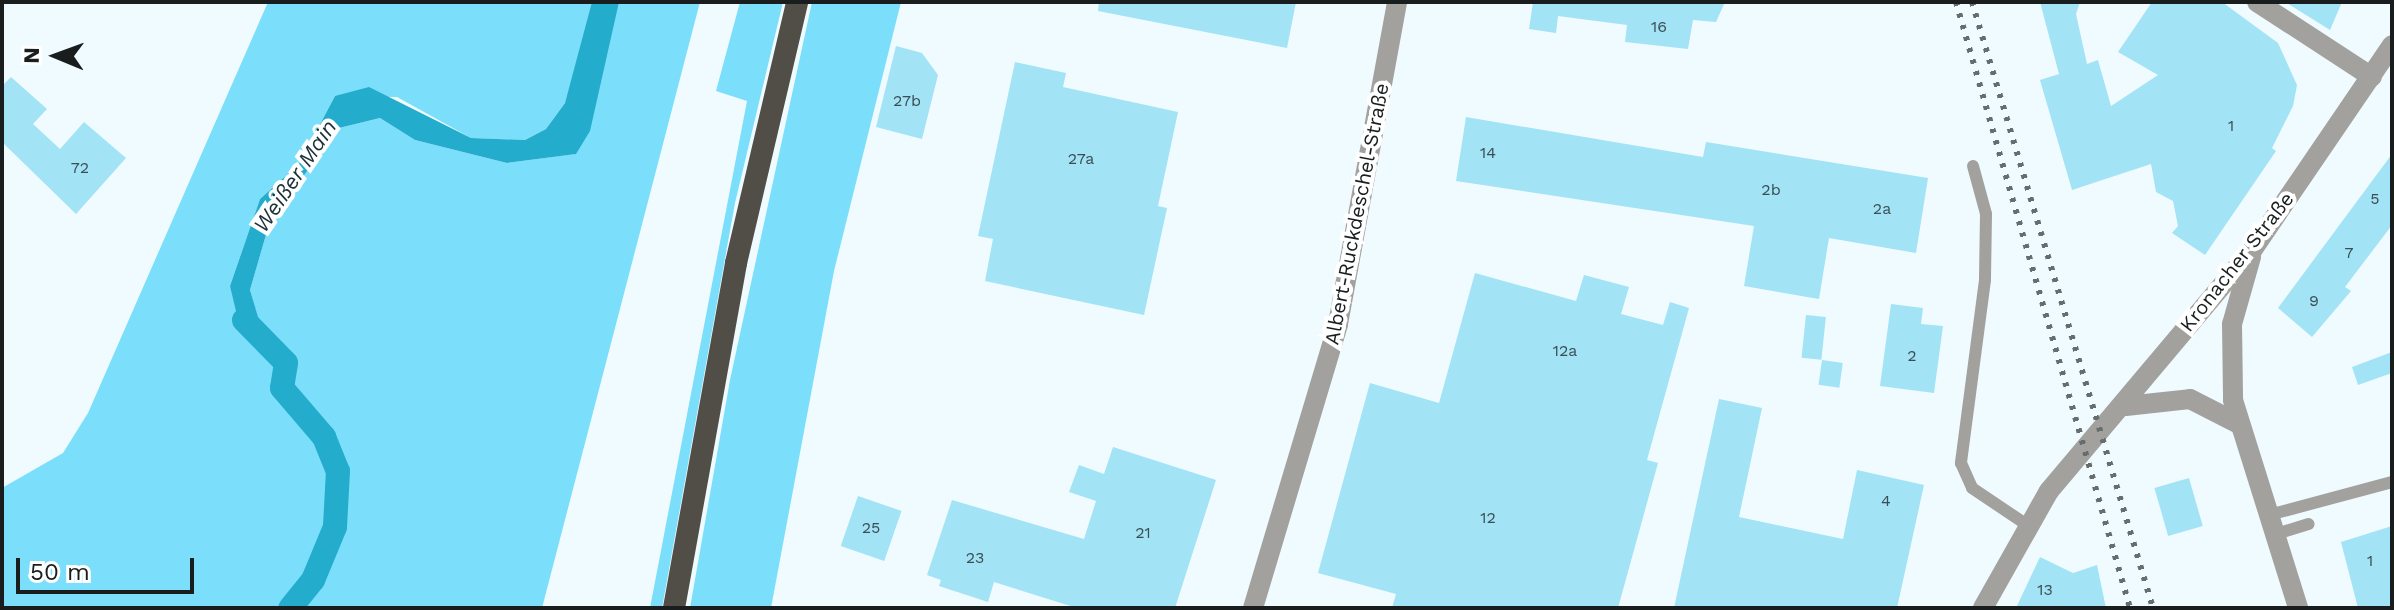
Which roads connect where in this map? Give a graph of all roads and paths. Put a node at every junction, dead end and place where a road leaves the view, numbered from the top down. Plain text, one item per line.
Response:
1 (797, 2) edge
2 (1397, 2) edge
3 (2257, 2) edge
4 (2392, 45) edge
5 (2372, 77) junction
6 (1973, 166) dead end
7 (2253, 249) junction
8 (2126, 406) junction
9 (2239, 424) junction
10 (2392, 482) edge
11 (2273, 524) junction
12 (2309, 524) dead end
13 (2027, 525) junction
14 (674, 608) edge
15 (1253, 608) edge
16 (1983, 608) edge
17 (2298, 608) edge

1 - 14 highway
2 - 15 street, Albert-Ruckdeschel-Straße
3 - 5 street
4 - 5 street, Kronacher Straße
5 - 7 street, Kronacher Straße
6 - 13 lane
7 - 8 street, Kronacher Straße
7 - 9 street
8 - 9 street
8 - 13 street, Kronacher Straße
9 - 11 street
10 - 11 lane
11 - 12 lane
11 - 17 street
13 - 16 street, Kronacher Straße

